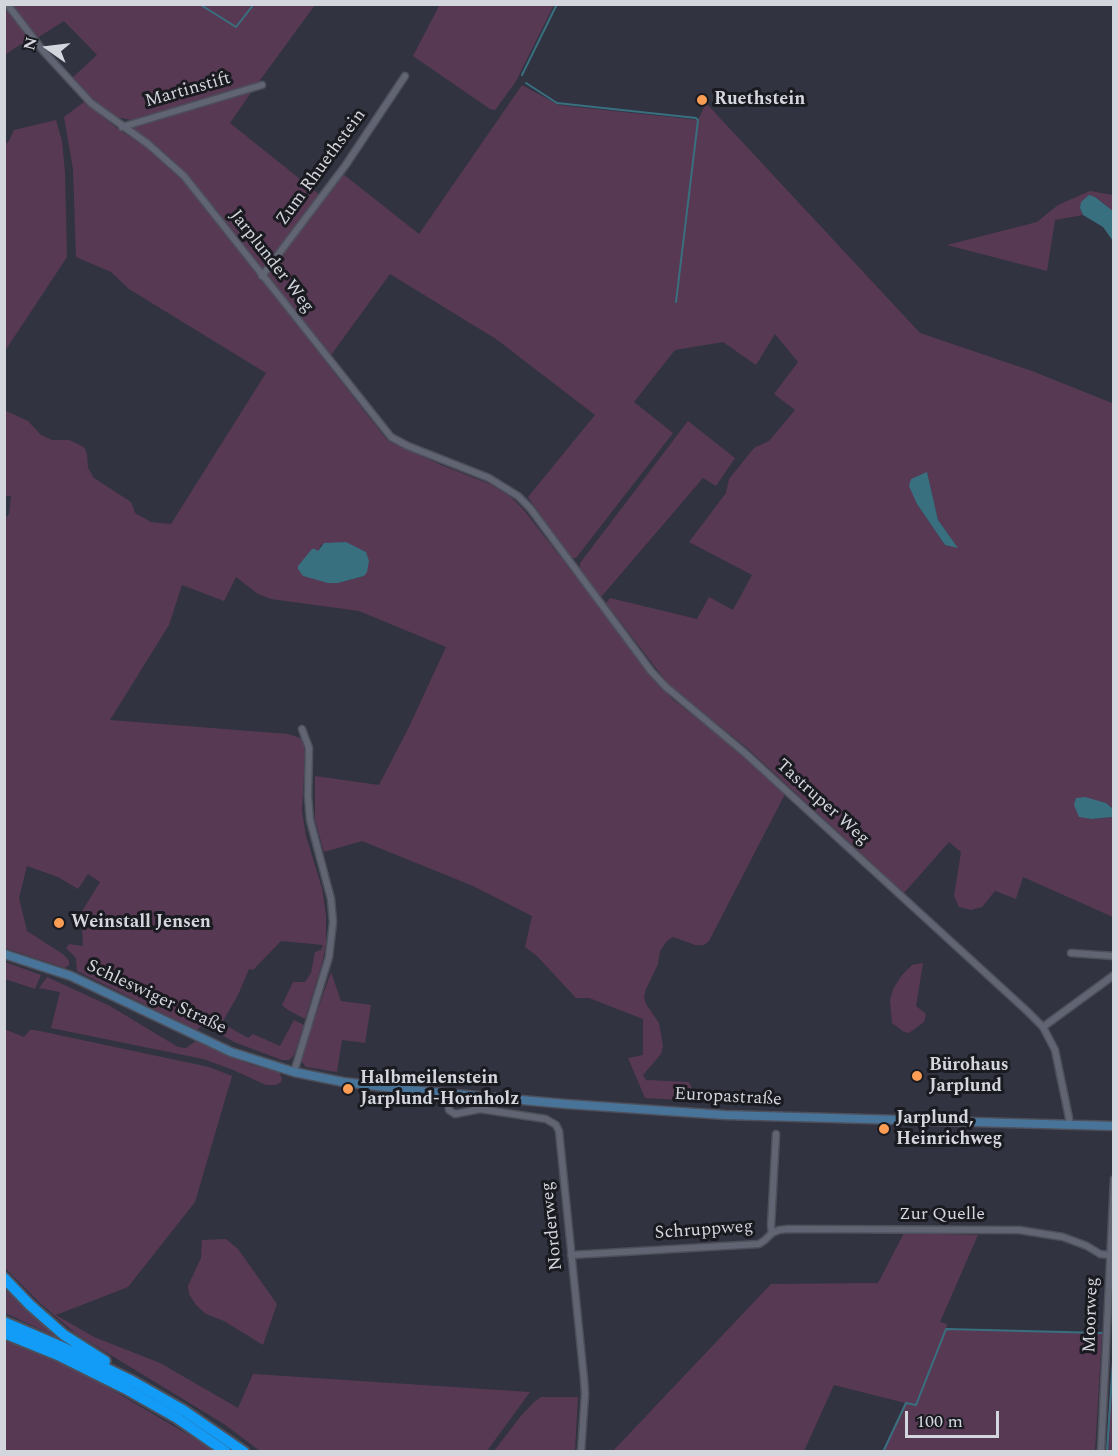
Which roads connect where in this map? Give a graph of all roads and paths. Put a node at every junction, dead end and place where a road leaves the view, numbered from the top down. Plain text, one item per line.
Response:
1 (7, 4) edge
2 (405, 76) dead end
3 (262, 85) dead end
4 (122, 127) junction
5 (262, 276) junction
6 (530, 508) joint
7 (302, 729) dead end
8 (1071, 952) dead end
9 (4, 954) edge
10 (1113, 956) edge
11 (1113, 975) edge
12 (1043, 1027) junction
13 (294, 1072) junction
14 (343, 1082) joint
15 (447, 1094) junction
16 (1069, 1125) junction
17 (1113, 1126) edge
18 (776, 1134) dead end
19 (1113, 1179) edge
20 (1113, 1210) edge
21 (772, 1233) junction
22 (571, 1255) junction
23 (1109, 1255) junction
24 (4, 1278) edge
25 (4, 1322) edge
26 (4, 1332) edge
27 (1110, 1339) edge
28 (132, 1381) junction
29 (226, 1452) edge
30 (244, 1452) edge
31 (581, 1452) edge
32 (1101, 1452) edge

1 - 4 street, Jarplunder Weg
2 - 5 street, Zum Rhuethstein
3 - 4 street, Martinstift
4 - 5 street, Jarplunder Weg
5 - 6 street, Jarplunder Weg
6 - 12 street, Tastruper Weg
7 - 13 street
8 - 10 street
9 - 13 main road, Schleswiger Straße
11 - 12 street
12 - 16 street, Tastruper Weg
13 - 14 main road, Schleswiger Straße
14 - 15 main road, Europastraße
15 - 16 main road, Europastraße
15 - 22 street, Norderweg
16 - 17 main road, Europastraße
18 - 21 street, Schruppweg
19 - 20 street, Moorweg
20 - 23 street, Moorweg
21 - 22 street, Schruppweg
21 - 23 street, Zur Quelle
22 - 31 street, Norderweg
23 - 27 street, Moorweg
24 - 28 highway
25 - 28 highway
26 - 29 highway
27 - 32 street, Moorweg
28 - 30 highway

